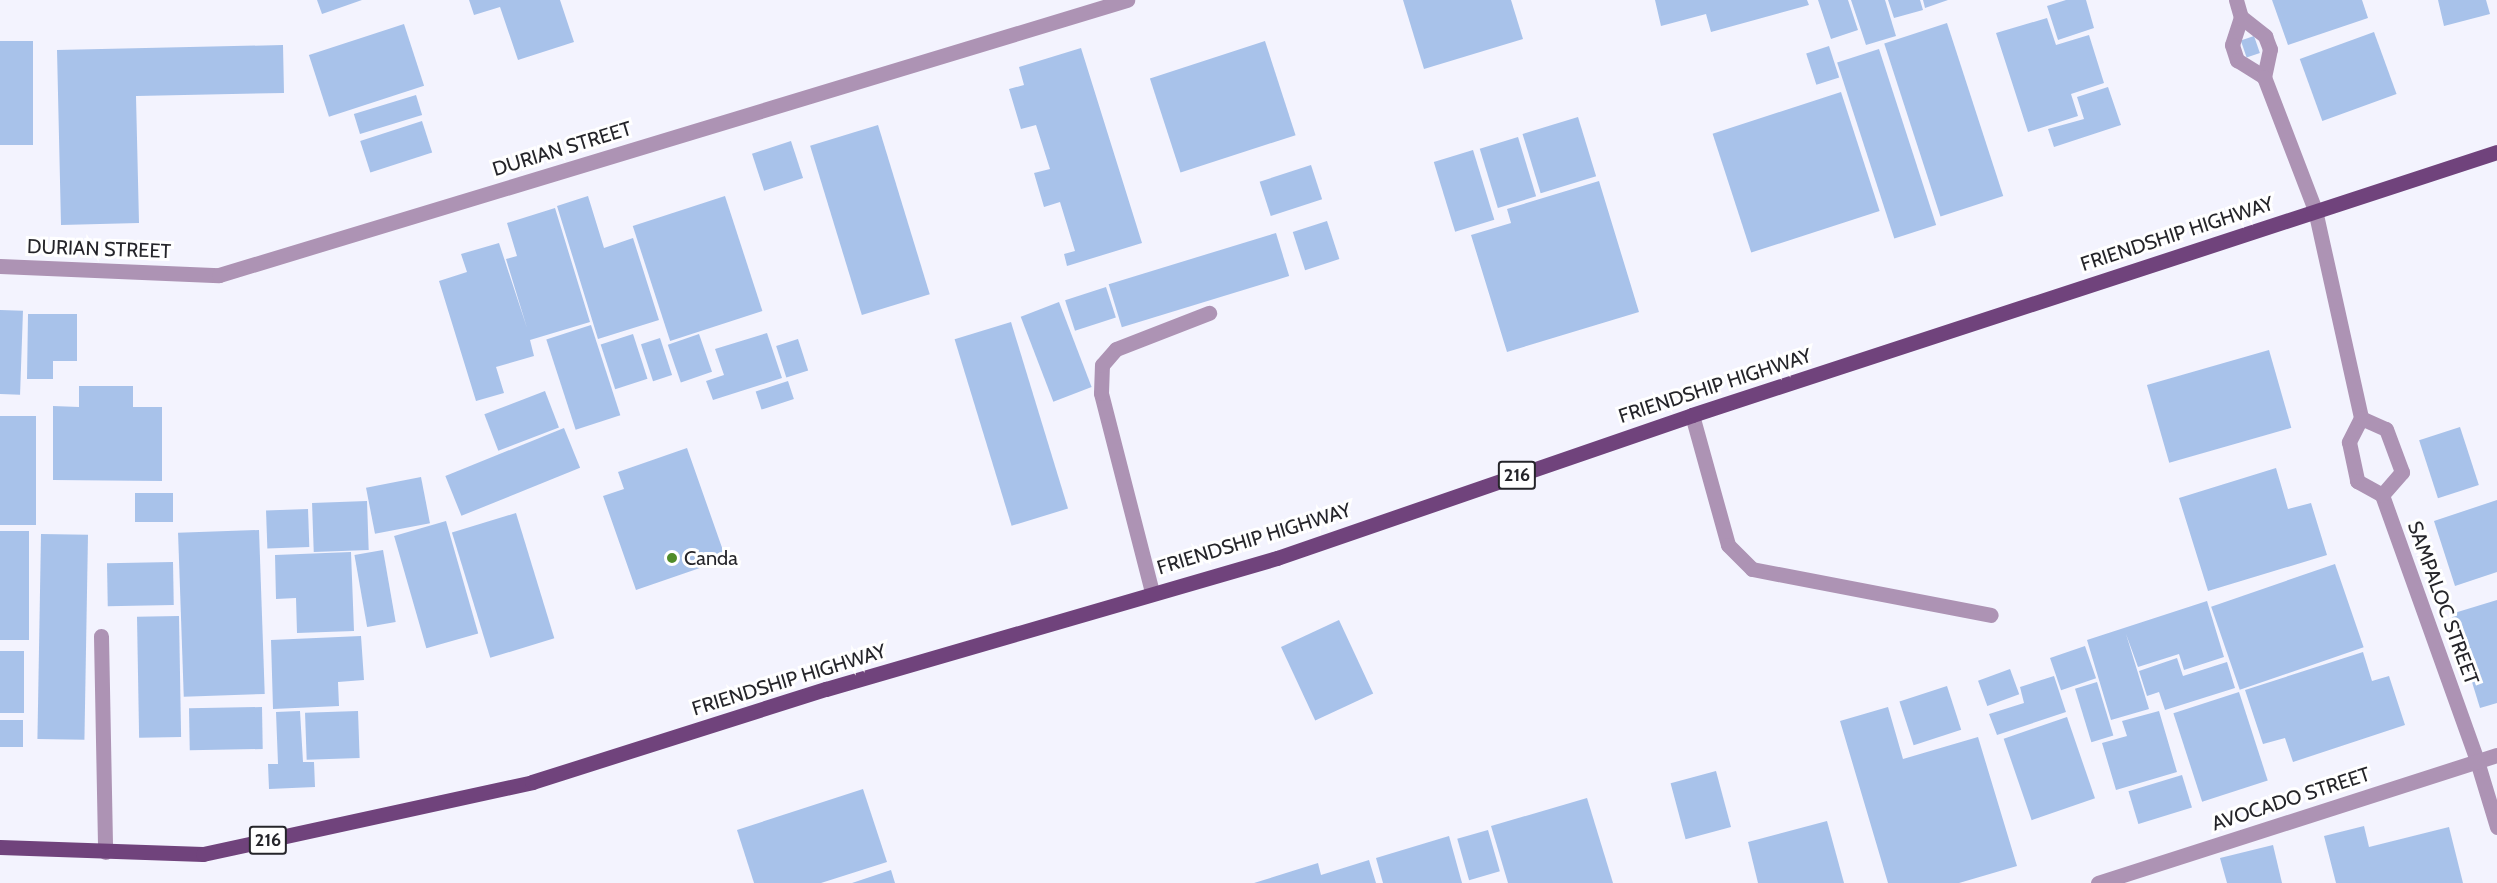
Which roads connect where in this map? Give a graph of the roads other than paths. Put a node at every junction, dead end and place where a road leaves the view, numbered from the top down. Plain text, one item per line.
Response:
1 (1127, 0) edge
2 (2236, 0) edge
3 (2241, 17) junction
4 (2264, 77) junction
5 (2497, 152) edge
6 (2314, 210) junction
7 (0, 266) edge
8 (1209, 313) dead end
9 (1692, 415) junction
10 (2361, 418) junction
11 (2382, 495) junction
12 (1152, 592) junction
13 (1991, 615) dead end
14 (101, 636) dead end
15 (2497, 755) edge
16 (2477, 761) junction
17 (2497, 827) edge
18 (0, 847) edge
19 (105, 852) junction
20 (2098, 883) edge

1 - 7 street, DURIAN STREET
2 - 3 street
3 - 4 street
3 - 4 street
4 - 6 street
5 - 6 main road, FRIENDSHIP HIGHWAY / 216
6 - 9 main road, FRIENDSHIP HIGHWAY / 216
6 - 10 street
8 - 12 street
9 - 12 main road, FRIENDSHIP HIGHWAY / 216
9 - 13 street
10 - 11 street
10 - 11 street
11 - 16 street, SAMPALOC STREET
12 - 19 main road, FRIENDSHIP HIGHWAY / 216
14 - 19 street
15 - 16 street, AVOCADO STREET
16 - 17 street, SAMPALOC STREET
16 - 20 street, AVOCADO STREET
18 - 19 main road, FRIENDSHIP HIGHWAY / 216

